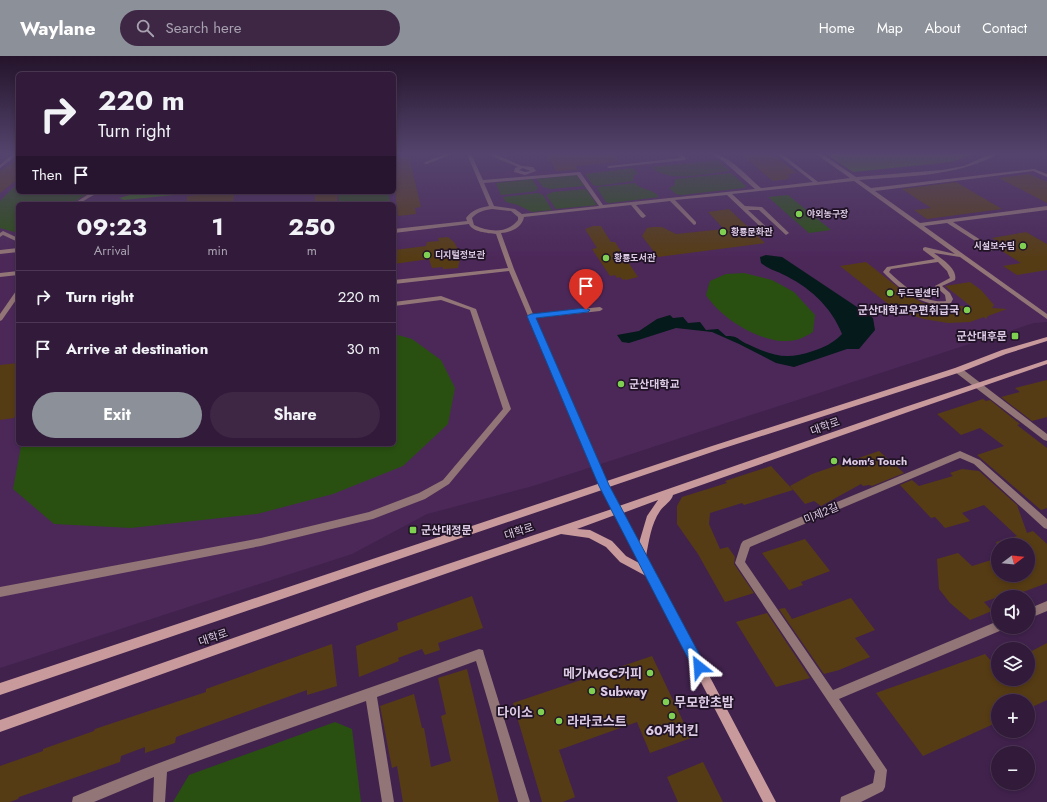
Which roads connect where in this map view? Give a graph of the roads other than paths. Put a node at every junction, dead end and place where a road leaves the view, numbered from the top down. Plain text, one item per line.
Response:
1 (484, 189) edge
2 (589, 189) edge
3 (771, 189) edge
4 (880, 189) edge
5 (760, 190) joint
6 (870, 190) joint
7 (92, 194) edge
8 (729, 194) junction
9 (672, 200) junction
10 (79, 202) edge
11 (633, 204) junction
12 (492, 207) junction
13 (602, 207) junction
14 (743, 208) junction
15 (1047, 208) edge
16 (521, 216) junction
17 (643, 216) dead end
18 (470, 222) junction
19 (949, 222) junction
20 (694, 223) dead end
21 (920, 225) junction
22 (396, 231) edge
23 (498, 232) junction
24 (786, 233) dead end
25 (771, 234) dead end
26 (0, 235) edge
27 (16, 239) edge
28 (991, 249) dead end
29 (16, 250) edge
30 (0, 252) edge
31 (962, 256) junction
32 (938, 260) junction
33 (511, 269) junction
34 (16, 273) edge
35 (0, 275) edge
36 (396, 282) edge
37 (16, 295) edge
38 (396, 304) edge
39 (600, 309) dead end
40 (531, 316) junction
41 (1047, 317) edge
42 (0, 319) edge
43 (1047, 339) edge
44 (1047, 362) edge
45 (958, 370) junction
46 (978, 385) junction
47 (1045, 435) edge
48 (604, 486) junction
49 (674, 491) junction
50 (617, 511) junction
51 (1047, 525) edge
52 (560, 530) junction
53 (641, 556) junction
54 (650, 573) junction
55 (0, 592) edge
56 (1047, 606) edge
57 (1035, 611) edge
58 (991, 629) edge
59 (0, 689) edge
60 (372, 694) junction
61 (832, 696) junction
62 (0, 726) edge
63 (161, 768) junction
64 (78, 802) edge
65 (159, 802) edge
66 (388, 802) edge
67 (524, 802) edge
68 (770, 802) edge
69 (846, 802) edge

1 - 12 street
2 - 13 street
3 - 5 street
4 - 6 street
5 - 8 street
6 - 21 street
7 - 10 street
8 - 9 street
8 - 14 street
9 - 11 street
9 - 20 street
11 - 13 street
11 - 17 street
12 - 16 street
12 - 18 street
13 - 16 street
14 - 24 street
14 - 25 street
15 - 19 street
16 - 23 street
18 - 22 street
18 - 23 street
19 - 21 street
19 - 28 street
21 - 31 street
23 - 33 street
26 - 27 street
29 - 30 street
31 - 32 street
31 - 41 street
32 - 32 street
33 - 36 street
33 - 40 street
34 - 35 street
37 - 42 street
38 - 55 street
39 - 40 street
40 - 48 street
43 - 45 street, 대학로
44 - 46 street, 대학로
45 - 46 street
45 - 48 street, 대학로
46 - 47 street
46 - 49 street, 대학로
48 - 50 street
48 - 59 street, 대학로
49 - 50 street, 대학로
49 - 53 street
50 - 52 street, 대학로
50 - 53 street
51 - 61 street, 미제2길
52 - 54 street
52 - 62 street, 대학로
53 - 54 street
54 - 68 street
56 - 57 street
58 - 61 street
60 - 63 street
60 - 66 street
60 - 67 street
61 - 69 street, 미제2길
63 - 64 street
63 - 65 street

